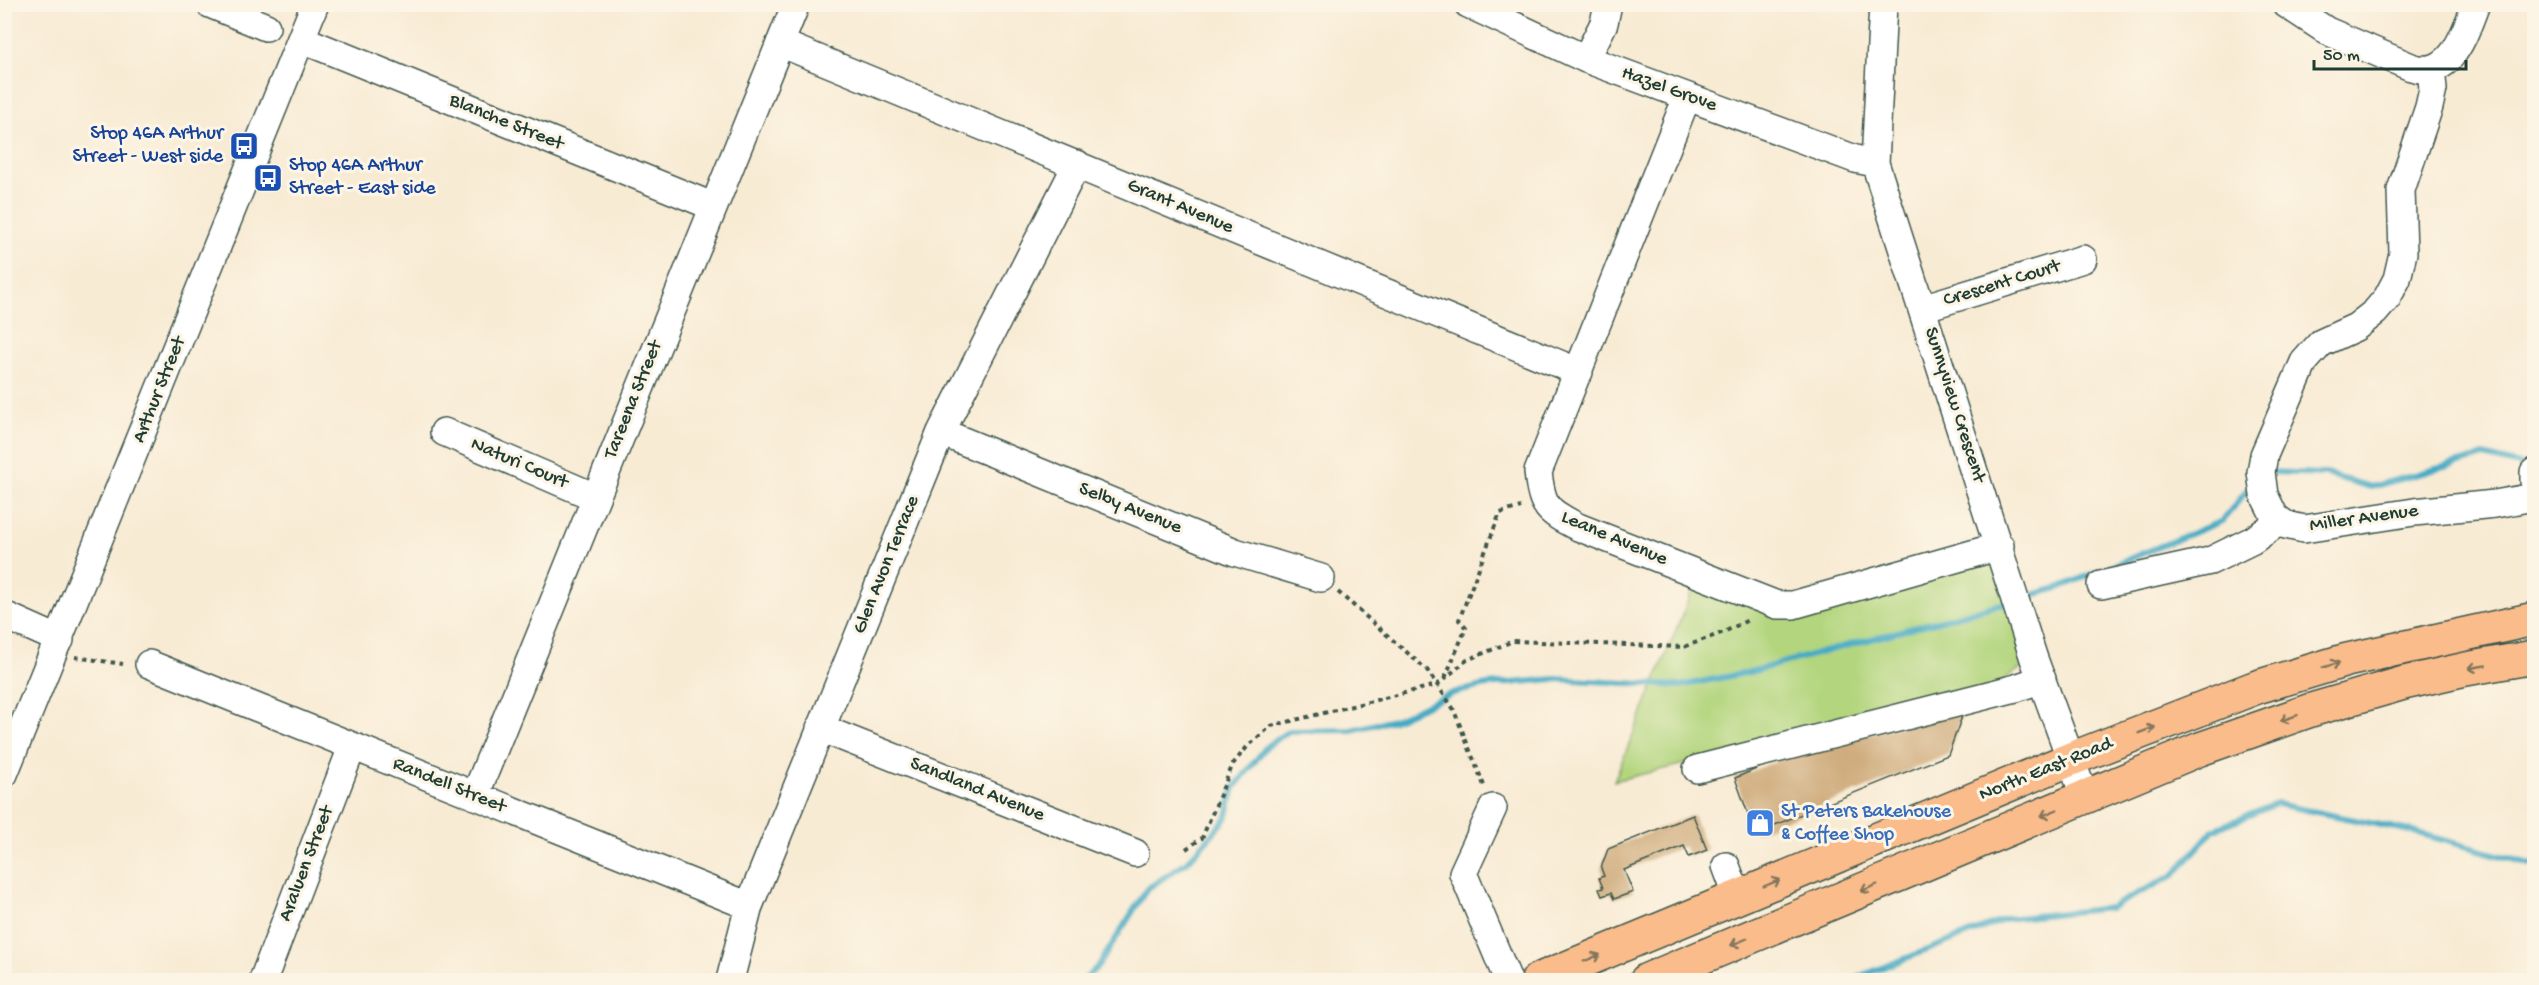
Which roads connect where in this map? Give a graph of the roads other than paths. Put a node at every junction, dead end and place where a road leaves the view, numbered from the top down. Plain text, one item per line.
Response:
1 (210, 4) edge
2 (315, 4) edge
3 (796, 4) edge
4 (1468, 4) edge
5 (1608, 4) edge
6 (1883, 4) edge
7 (2286, 4) edge
8 (2476, 4) edge
9 (266, 27) dead end
10 (301, 39) junction
11 (780, 43) junction
12 (1586, 59) junction
13 (2431, 69) junction
14 (1687, 97) junction
15 (1875, 163) junction
16 (1077, 164) junction
17 (712, 206) junction
18 (2083, 259) dead end
19 (1922, 308) junction
20 (1579, 372) junction
21 (444, 432) dead end
22 (941, 432) junction
23 (2534, 473) edge
24 (2535, 481) edge
25 (595, 497) junction
26 (2535, 497) edge
27 (2280, 522) junction
28 (2000, 546) junction
29 (1321, 578) road end
30 (2100, 585) dead end
31 (4, 615) edge
32 (2535, 620) edge
33 (65, 644) junction
34 (2535, 657) edge
35 (136, 664) road end
36 (2042, 678) junction
37 (820, 728) junction
38 (352, 747) junction
39 (2071, 759) junction
40 (1697, 769) dead end
41 (4, 774) edge
42 (475, 796) junction
43 (2085, 798) junction
44 (1493, 808) road end
45 (1135, 853) dead end
46 (1726, 866) dead end
47 (1738, 897) junction
48 (749, 906) junction
49 (262, 981) edge
50 (730, 981) edge
51 (1508, 981) edge
52 (1538, 981) edge
53 (1647, 981) edge

1 - 9 street
2 - 10 street, Arthur Street
3 - 11 street, Tareena Street
4 - 12 street, Hazel Grove
5 - 12 street
6 - 15 street, Sunnyview Crescent
7 - 13 street
8 - 13 street
10 - 17 street, Blanche Street
10 - 33 street, Arthur Street
11 - 16 street, Grant Avenue
11 - 17 street, Tareena Street
12 - 14 street, Hazel Grove
13 - 27 street, Miller Avenue
14 - 15 street, Hazel Grove
14 - 20 street, Leane Avenue
15 - 19 street, Sunnyview Crescent
16 - 20 street, Grant Avenue
16 - 22 street, Glen Avon Terrace
17 - 25 street, Tareena Street
18 - 19 street, Crescent Court
19 - 28 street, Sunnyview Crescent
20 - 28 street, Leane Avenue
21 - 25 street, Naturi Court
22 - 29 street, Selby Avenue
22 - 37 street, Glen Avon Terrace
23 - 24 street
25 - 42 street, Tareena Street
26 - 27 street, Miller Avenue
27 - 30 street
28 - 36 street, Sunnyview Crescent
31 - 33 street
39 -> 32 main road, North East Road
33 - 41 street, Arthur Street
34 -> 43 main road, North East Road
35 - 38 street, Randell Street
36 - 39 street, Sunnyview Crescent
36 - 40 street
37 - 45 street, Sandland Avenue
37 - 48 street, Glen Avon Terrace
38 - 42 street, Randell Street
38 - 49 street, Araluen Street
39 - 43 street, Sunnyview Crescent
47 -> 39 main road, North East Road
42 - 48 street, Randell Street
43 -> 53 main road, North East Road
44 - 51 street
46 - 47 street
52 -> 47 main road, North East Road
48 - 50 street, Glen Avon Terrace

